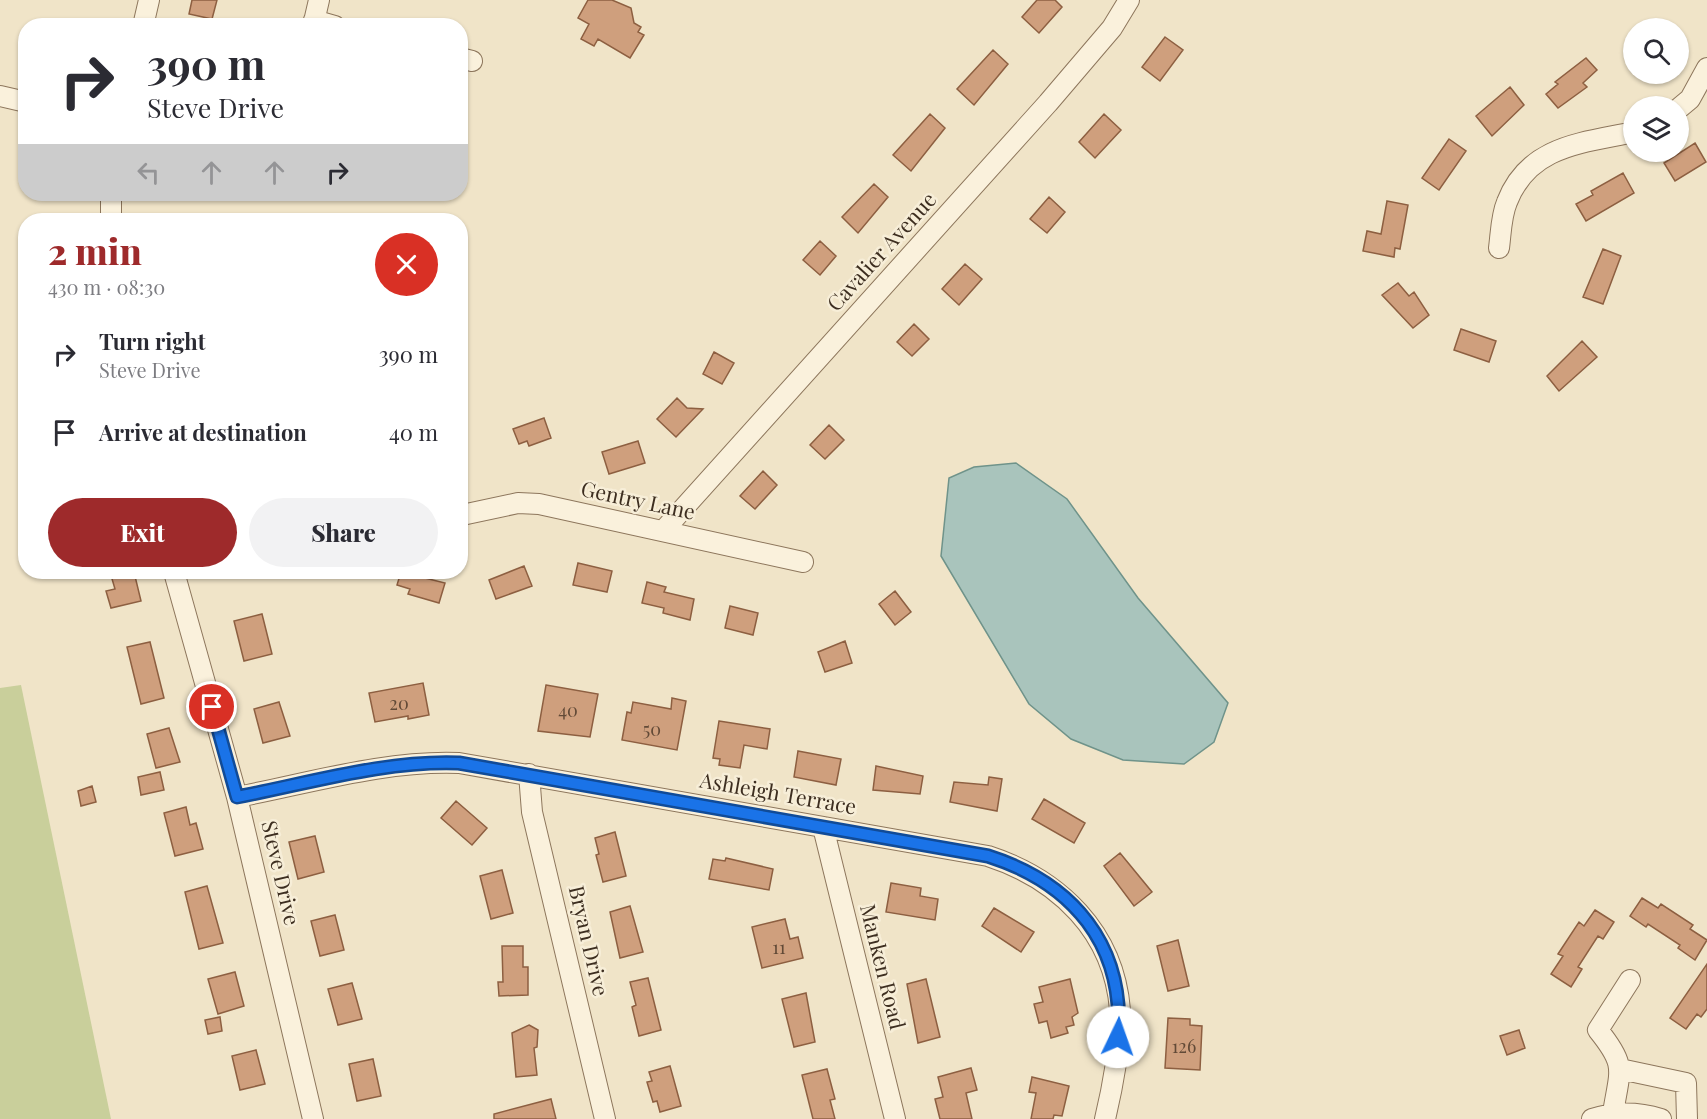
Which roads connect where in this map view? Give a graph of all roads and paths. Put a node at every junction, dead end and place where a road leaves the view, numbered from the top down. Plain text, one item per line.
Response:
1 (149, 0) edge
2 (319, 0) edge
3 (1129, 0) edge
4 (145, 18) edge
5 (315, 18) edge
6 (1707, 68) edge
7 (0, 96) edge
8 (18, 100) edge
9 (1689, 100) edge
10 (1623, 134) edge
11 (1499, 248) dead end
12 (468, 514) edge
13 (663, 531) junction
14 (803, 562) dead end
15 (176, 579) edge
16 (529, 774) junction
17 (237, 797) junction
18 (823, 827) junction
19 (1630, 980) dead end
20 (1620, 1069) junction
21 (1613, 1113) junction
22 (313, 1119) edge
23 (605, 1119) edge
24 (896, 1119) edge
25 (1105, 1119) edge
26 (1592, 1119) edge
27 (1661, 1119) edge
28 (1688, 1119) edge

1 - 4 street
2 - 5 street
3 - 13 street, Cavalier Avenue
6 - 9 street
7 - 8 street
10 - 11 street
12 - 13 street, Gentry Lane
13 - 14 street, Gentry Lane
15 - 17 street, Steve Drive
16 - 17 street, Ashleigh Terrace
16 - 18 street, Ashleigh Terrace
16 - 23 street, Bryan Drive
17 - 22 street, Steve Drive
18 - 24 street, Manken Road
18 - 25 street, Ashleigh Terrace
19 - 20 street
20 - 21 street
20 - 28 street
21 - 26 street
21 - 27 street

